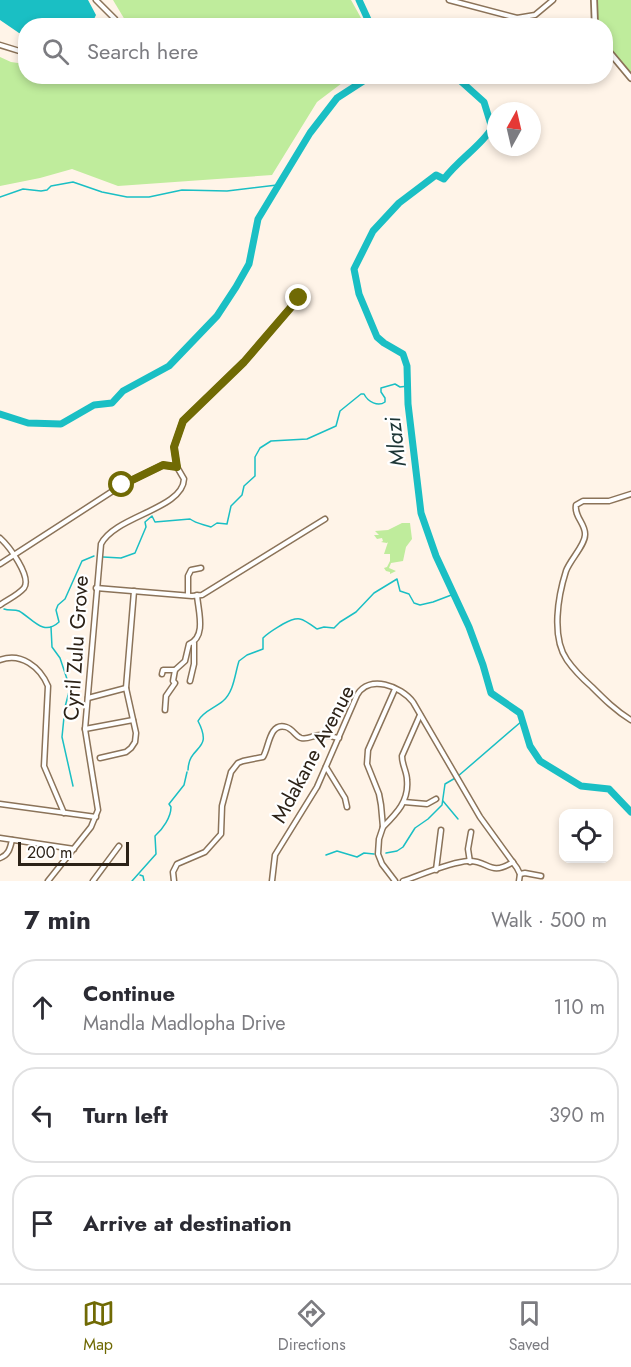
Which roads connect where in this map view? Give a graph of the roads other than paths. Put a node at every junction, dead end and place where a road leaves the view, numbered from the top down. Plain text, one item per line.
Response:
1 (96, 0) edge
2 (449, 0) edge
3 (543, 0) edge
4 (553, 0) edge
5 (594, 0) edge
6 (548, 5) junction
7 (114, 18) edge
8 (595, 18) edge
9 (0, 45) edge
10 (18, 51) edge
11 (613, 56) edge
12 (631, 78) edge
13 (299, 298) dead end
14 (177, 467) junction
15 (631, 494) edge
16 (326, 519) dead end
17 (0, 538) edge
18 (14, 555) junction
19 (0, 564) edge
20 (201, 568) dead end
21 (96, 588) junction
22 (134, 591) junction
23 (188, 595) junction
24 (197, 596) junction
25 (0, 605) edge
26 (194, 642) junction
27 (0, 660) edge
28 (175, 670) junction
29 (162, 674) dead end
30 (190, 681) dead end
31 (126, 688) junction
32 (395, 689) junction
33 (88, 698) junction
34 (165, 710) dead end
35 (420, 715) junction
36 (133, 720) junction
37 (631, 720) edge
38 (85, 729) junction
39 (339, 738) junction
40 (100, 758) dead end
41 (326, 767) junction
42 (436, 799) dead end
43 (404, 802) junction
44 (0, 804) edge
45 (347, 807) dead end
46 (64, 813) junction
47 (96, 817) junction
48 (383, 827) junction
49 (441, 830) dead end
50 (471, 832) dead end
51 (0, 838) edge
52 (12, 840) junction
53 (119, 846) dead end
54 (74, 849) junction
55 (0, 858) edge
56 (470, 862) junction
57 (513, 862) junction
58 (436, 870) junction
59 (520, 874) junction
60 (541, 876) dead end
61 (48, 881) edge
62 (93, 881) edge
63 (174, 881) edge
64 (272, 881) edge
65 (395, 881) edge
66 (403, 881) edge
67 (519, 881) edge

1 - 7 street
2 - 6 street
3 - 6 street
4 - 6 street
5 - 8 street
9 - 10 street
11 - 12 street
13 - 14 street, Cyril Zulu Grove
14 - 18 street
14 - 21 street, Cyril Zulu Grove
15 - 37 street
16 - 24 street
17 - 18 street
18 - 19 street
18 - 25 street
20 - 23 street
21 - 22 street
21 - 33 street, Cyril Zulu Grove
22 - 23 street
22 - 31 street
23 - 24 street
24 - 26 street
26 - 28 street
26 - 30 street
27 - 46 street
28 - 29 street
28 - 34 street
31 - 33 street
31 - 36 street
32 - 35 street
32 - 39 street, Mdakane Avenue
32 - 48 street
33 - 38 street, Cyril Zulu Grove
35 - 43 street
35 - 57 street
36 - 38 street
36 - 40 street
38 - 47 street, Cyril Zulu Grove
39 - 41 street, Mdakane Avenue
39 - 63 street
41 - 45 street
41 - 64 street, Mdakane Avenue
42 - 43 street
43 - 48 street
44 - 46 street
46 - 47 street
47 - 54 street
48 - 65 street
49 - 58 street
50 - 56 street
51 - 52 street
52 - 54 street
52 - 55 street
53 - 62 street
54 - 61 street
56 - 57 street
56 - 58 street
57 - 59 street
58 - 66 street
59 - 60 street
59 - 67 street

